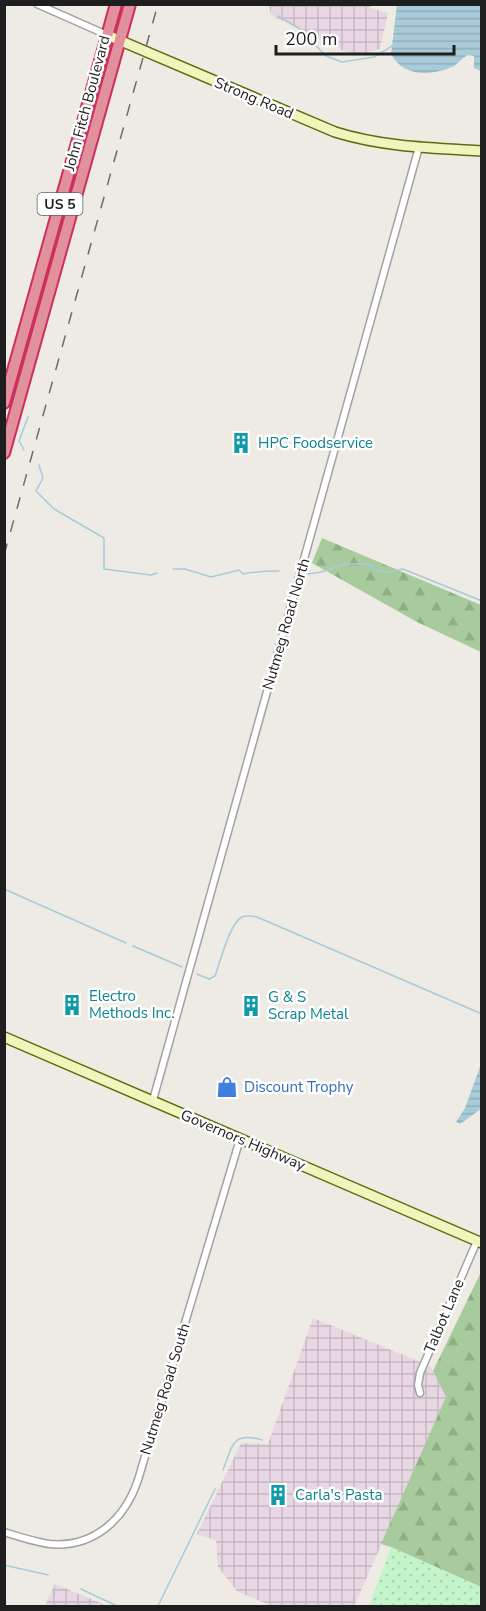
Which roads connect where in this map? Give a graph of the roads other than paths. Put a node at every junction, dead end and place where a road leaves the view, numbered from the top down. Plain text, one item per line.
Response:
1 (37, 4) edge
2 (116, 4) edge
3 (130, 4) edge
4 (107, 35) junction
5 (120, 40) junction
6 (419, 147) junction
7 (482, 151) edge
8 (4, 403) edge
9 (4, 453) edge
10 (4, 1037) edge
11 (153, 1100) junction
12 (240, 1139) junction
13 (479, 1242) edge
14 (420, 1393) dead end
15 (4, 1532) edge

1 - 4 street, Strong Road
2 - 4 highway, John Fitch Boulevard / US 5
3 - 5 highway, John Fitch Boulevard / US 5
4 - 5 street, Strong Road
4 - 8 highway, John Fitch Boulevard / US 5
5 - 6 street, Strong Road
5 - 9 highway, John Fitch Boulevard / US 5
6 - 7 street, Strong Road
6 - 11 street, Nutmeg Road North
10 - 11 street, Governors Highway
11 - 12 street, Governors Highway
12 - 13 street, Governors Highway
12 - 15 street, Nutmeg Road South
13 - 14 street, Talbot Lane

